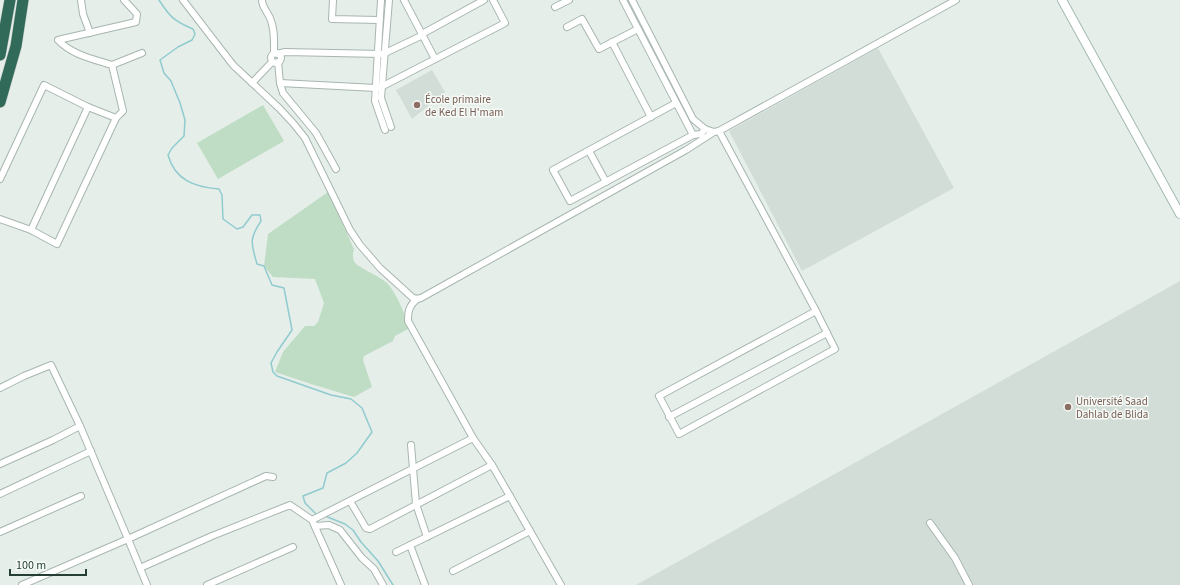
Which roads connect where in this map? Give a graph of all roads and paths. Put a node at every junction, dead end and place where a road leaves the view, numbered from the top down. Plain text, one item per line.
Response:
1 (10, 0) edge
2 (23, 0) edge
3 (81, 0) edge
4 (124, 0) edge
5 (183, 0) edge
6 (262, 0) edge
7 (333, 0) edge
8 (381, 0) edge
9 (389, 0) edge
10 (404, 0) edge
11 (484, 0) edge
12 (493, 0) edge
13 (569, 0) edge
14 (623, 0) edge
15 (632, 0) edge
16 (956, 0) edge
17 (1062, 0) edge
18 (555, 7) dead end
19 (380, 20) junction
20 (567, 27) dead end
21 (638, 29) junction
22 (90, 33) junction
23 (422, 34) junction
24 (612, 42) junction
25 (142, 53) dead end
26 (276, 53) junction
27 (0, 55) edge
28 (380, 55) junction
29 (435, 59) junction
30 (275, 62) junction
31 (112, 65) junction
32 (280, 83) junction
33 (252, 84) junction
34 (378, 88) junction
35 (0, 102) edge
36 (676, 103) junction
37 (88, 107) junction
38 (651, 117) junction
39 (116, 118) junction
40 (388, 128) dead end
41 (716, 131) junction
42 (703, 134) junction
43 (693, 135) junction
44 (589, 151) junction
45 (336, 169) dead end
46 (0, 179) edge
47 (606, 182) junction
48 (1180, 214) edge
49 (0, 219) edge
50 (30, 230) junction
51 (417, 299) junction
52 (816, 311) junction
53 (827, 333) junction
54 (0, 388) edge
55 (669, 417) junction
56 (80, 426) junction
57 (473, 438) junction
58 (411, 445) dead end
59 (91, 451) junction
60 (0, 464) edge
61 (492, 465) junction
62 (413, 468) junction
63 (273, 477) dead end
64 (0, 494) edge
65 (81, 496) dead end
66 (510, 496) junction
67 (350, 501) junction
68 (416, 504) junction
69 (312, 520) junction
70 (930, 523) dead end
71 (315, 526) junction
72 (530, 531) junction
73 (0, 532) edge
74 (427, 537) junction
75 (128, 539) junction
76 (410, 545) junction
77 (293, 546) dead end
78 (396, 552) dead end
79 (140, 568) junction
80 (453, 571) dead end
81 (22, 585) edge
82 (147, 585) edge
83 (207, 585) edge
84 (341, 585) edge
85 (383, 585) edge
86 (425, 585) edge
87 (560, 585) edge
88 (969, 585) edge

1 - 27 highway
2 - 35 highway
3 - 22 street
4 - 22 street
5 - 33 street
6 - 26 street
7 - 19 street
8 - 19 street
9 - 28 street
10 - 23 street
11 - 23 street
12 - 29 street
13 - 18 street
14 - 21 street
15 - 42 street
16 - 41 street
17 - 48 street
19 - 28 street
20 - 24 street
21 - 24 street
21 - 36 street
22 - 31 street
23 - 28 street
23 - 29 street
24 - 38 street
25 - 31 street
26 - 28 street
26 - 30 street
28 - 34 street
29 - 34 street
30 - 32 street
30 - 33 street
31 - 39 street
32 - 34 street
32 - 45 street
33 - 51 street
34 - 40 street
36 - 38 street
36 - 43 street
37 - 39 street
37 - 46 street
37 - 50 street
38 - 44 street
39 - 50 street
41 - 42 street
41 - 42 street
41 - 52 street
42 - 43 street
42 - 51 street
43 - 47 street
44 - 47 street
44 - 47 street
49 - 50 street
51 - 57 street
52 - 53 street
52 - 55 street
53 - 55 street
53 - 55 street
54 - 56 street
56 - 59 street
56 - 60 street
57 - 61 street
57 - 62 street
58 - 62 street
59 - 64 street
59 - 75 street
61 - 66 street
61 - 68 street
62 - 67 street
62 - 68 street
63 - 75 street
65 - 73 street
66 - 72 street
66 - 74 street
67 - 68 street
67 - 69 street
68 - 74 street
69 - 71 street
69 - 79 street
70 - 88 street
71 - 84 street
71 - 85 street
72 - 80 street
72 - 87 street
74 - 76 street
75 - 79 street
75 - 81 street
76 - 78 street
76 - 86 street
77 - 83 street
79 - 82 street

